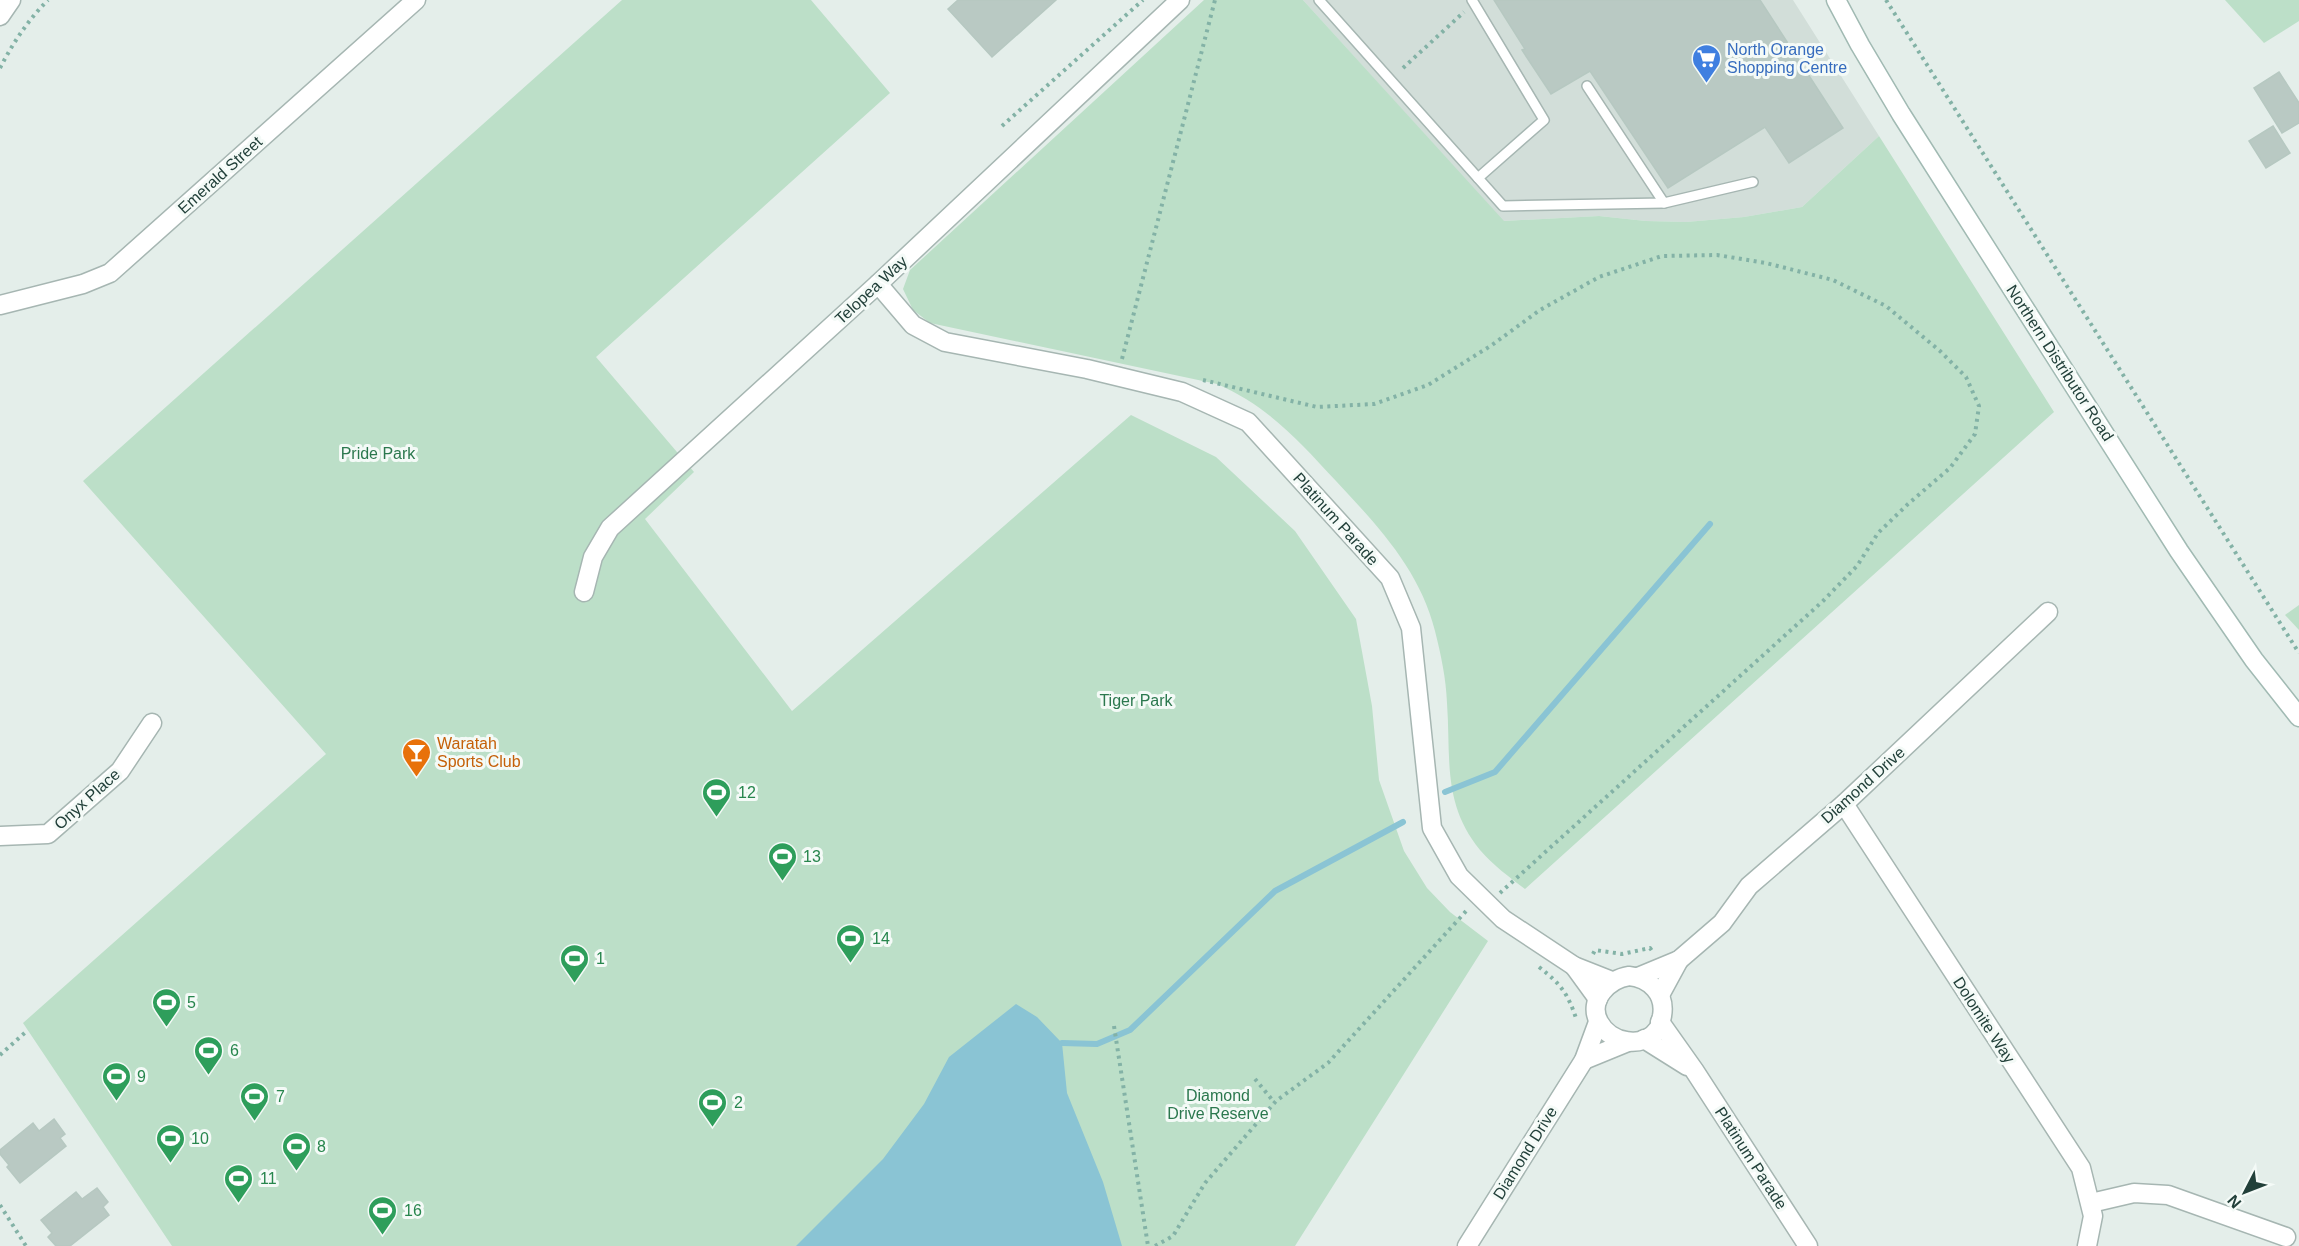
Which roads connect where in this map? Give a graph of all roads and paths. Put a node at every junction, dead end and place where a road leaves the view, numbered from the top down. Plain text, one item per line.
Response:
1 (11, 0) edge
2 (48, 0) edge
3 (416, 0) edge
4 (1143, 0) edge
5 (1180, 0) edge
6 (1215, 0) edge
7 (1319, 0) edge
8 (1472, 0) edge
9 (1836, 0) edge
10 (1886, 0) edge
11 (1466, 11) dead end
12 (0, 16) edge
13 (0, 68) edge
14 (1403, 68) dead end
15 (1587, 86) dead end
16 (1002, 126) dead end
17 (1478, 178) junction
18 (1753, 182) dead end
19 (1664, 203) junction
20 (878, 284) junction
21 (0, 306) edge
22 (1122, 361) dead end
23 (1202, 380) dead end
24 (584, 592) dead end
25 (2048, 612) dead end
26 (2299, 653) edge
27 (2299, 717) edge
28 (152, 723) dead end
29 (1844, 804) junction
30 (0, 836) edge
31 (1497, 895) dead end
32 (1463, 902) dead end
33 (1468, 909) junction
34 (1476, 916) dead end
35 (1679, 960) junction
36 (1535, 964) dead end
37 (1574, 966) junction
38 (1638, 977) junction
39 (1611, 981) junction
40 (1660, 995) junction
41 (1598, 999) junction
42 (1598, 1022) junction
43 (1660, 1022) junction
44 (1113, 1026) dead end
45 (28, 1030) dead end
46 (1576, 1031) dead end
47 (1636, 1040) junction
48 (0, 1055) edge
49 (1584, 1060) junction
50 (1694, 1070) junction
51 (1255, 1079) dead end
52 (1274, 1102) junction
53 (2091, 1203) junction
54 (0, 1205) edge
55 (2286, 1237) dead end
56 (26, 1246) edge
57 (1148, 1246) edge
58 (1155, 1246) edge
59 (1467, 1246) edge
60 (1808, 1246) edge
61 (2087, 1246) edge

1 - 12 street
2 - 13 path
3 - 21 street, Emerald Street
4 - 16 path
5 - 20 street, Telopea Way
6 - 22 path
7 - 17 lane
8 - 17 lane
9 - 27 street, Northern Distributor Road
10 - 26 path
11 - 14 path
15 - 19 lane
17 - 19 lane
18 - 19 lane
20 - 24 street, Telopea Way
20 - 37 street, Platinum Parade
23 - 31 path
25 - 29 street, Diamond Drive
28 - 30 street, Onyx Place
29 - 35 street, Diamond Drive
29 - 53 street, Dolomite Way
32 - 33 path
33 - 34 path
33 - 52 path
35 - 38 street, Diamond Drive
35 - 40 street, Diamond Drive
36 - 46 path
37 - 39 street, Platinum Parade
37 - 41 street, Platinum Parade
38 - 39 street
38 - 40 street
39 - 41 street
40 - 43 street
41 - 42 street
42 - 47 street
42 - 49 street, Diamond Drive
43 - 47 street
43 - 50 street, Platinum Parade
44 - 57 path
45 - 48 path
47 - 49 street
47 - 50 street, Platinum Parade
49 - 59 street, Diamond Drive
50 - 60 street, Platinum Parade
51 - 52 path
52 - 58 path
53 - 55 street
53 - 61 street, Dolomite Way
54 - 56 path

